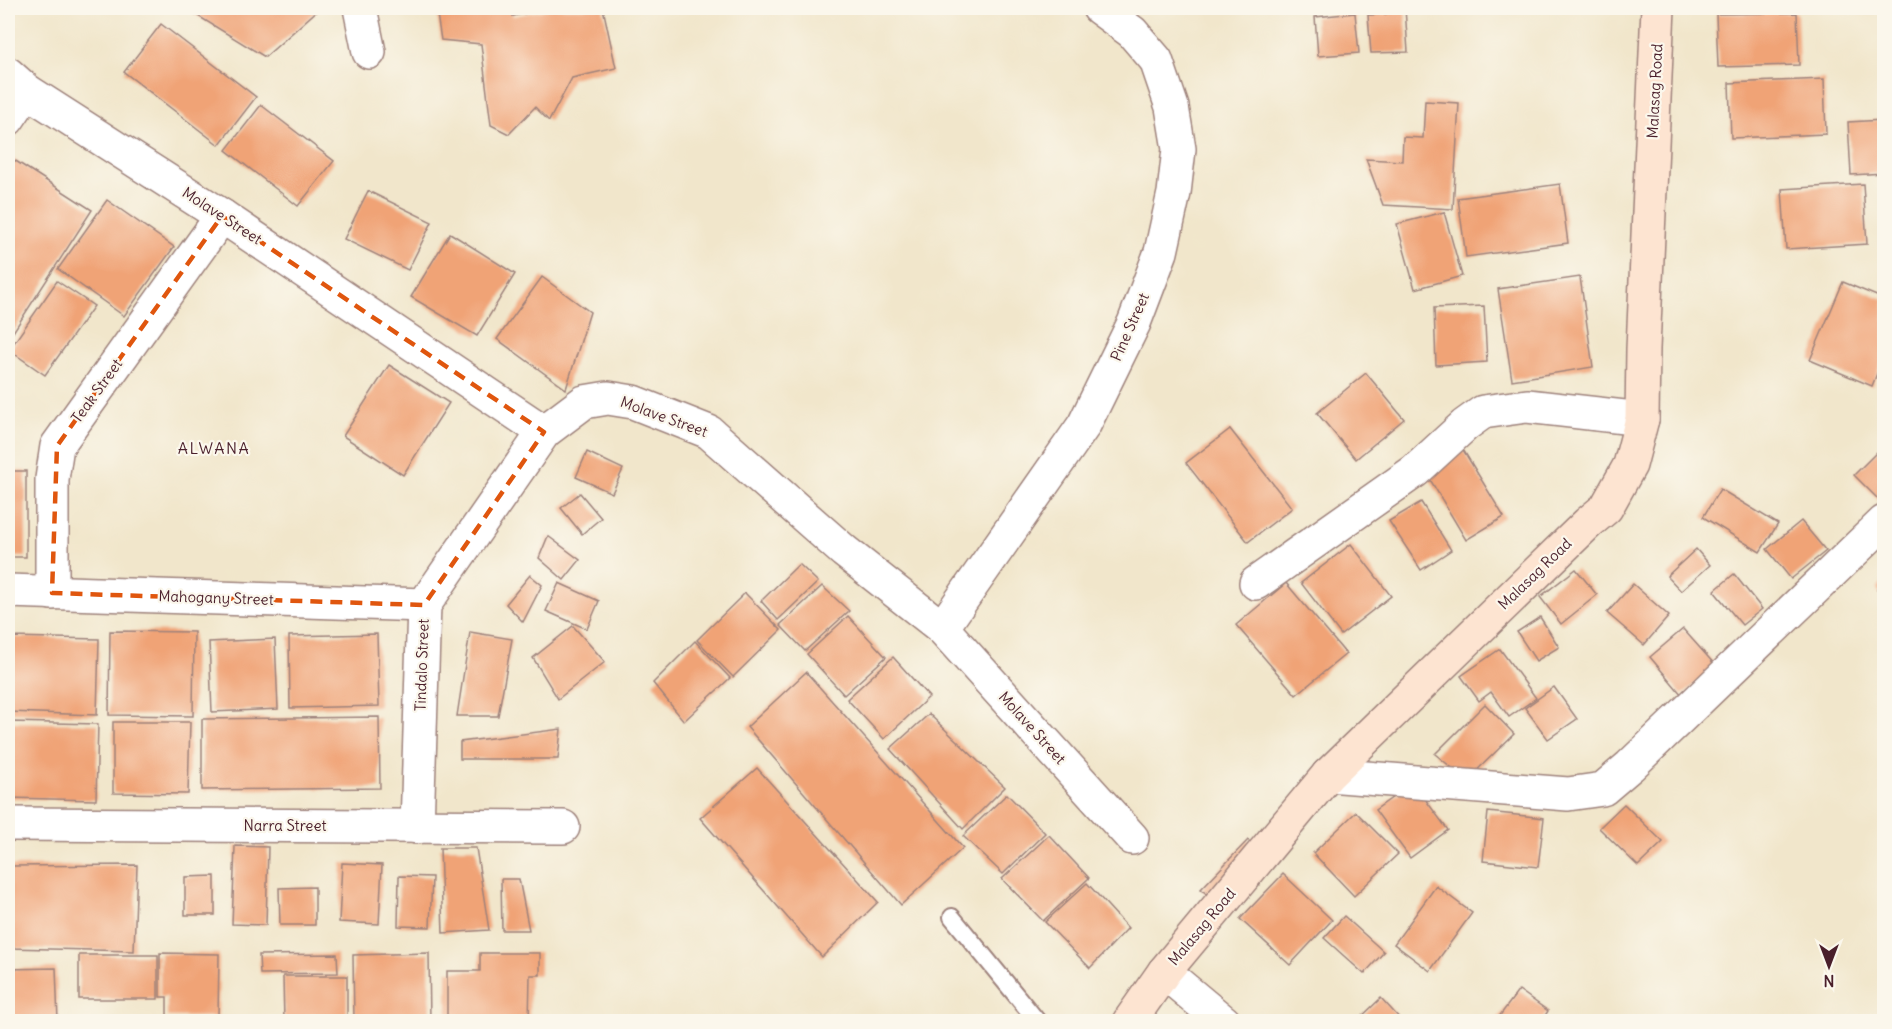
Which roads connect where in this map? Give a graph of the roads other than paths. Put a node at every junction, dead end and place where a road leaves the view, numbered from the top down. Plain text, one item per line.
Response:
1 (360, 8) edge
2 (1099, 8) edge
3 (1658, 8) edge
4 (369, 51) dead end
5 (17, 83) edge
6 (8, 118) edge
7 (222, 216) junction
8 (1642, 419) junction
9 (544, 432) junction
10 (1884, 522) edge
11 (1256, 583) dead end
12 (8, 591) edge
13 (52, 593) junction
14 (424, 605) junction
15 (942, 628) junction
16 (1328, 775) junction
17 (8, 824) edge
18 (417, 827) junction
19 (563, 827) dead end
20 (1132, 838) dead end
21 (952, 917) dead end
22 (1164, 972) junction
23 (1038, 1022) edge
24 (1129, 1022) edge
25 (1224, 1022) edge

1 - 4 street
2 - 15 street, Pine Street
3 - 8 street, Malasag Road
5 - 6 street
5 - 7 street, Molave Street
7 - 9 street, Molave Street
7 - 13 street, Teak Street
8 - 11 street
8 - 16 street, Malasag Road
9 - 14 street, Tindalo Street
9 - 15 street, Molave Street
10 - 16 street
12 - 13 street, Mahogany Street
13 - 14 street, Mahogany Street
14 - 18 street, Tindalo Street
15 - 20 street, Molave Street
16 - 22 street, Malasag Road
17 - 18 street, Narra Street
18 - 19 street, Narra Street
21 - 23 lane
22 - 24 street, Malasag Road
22 - 25 street

